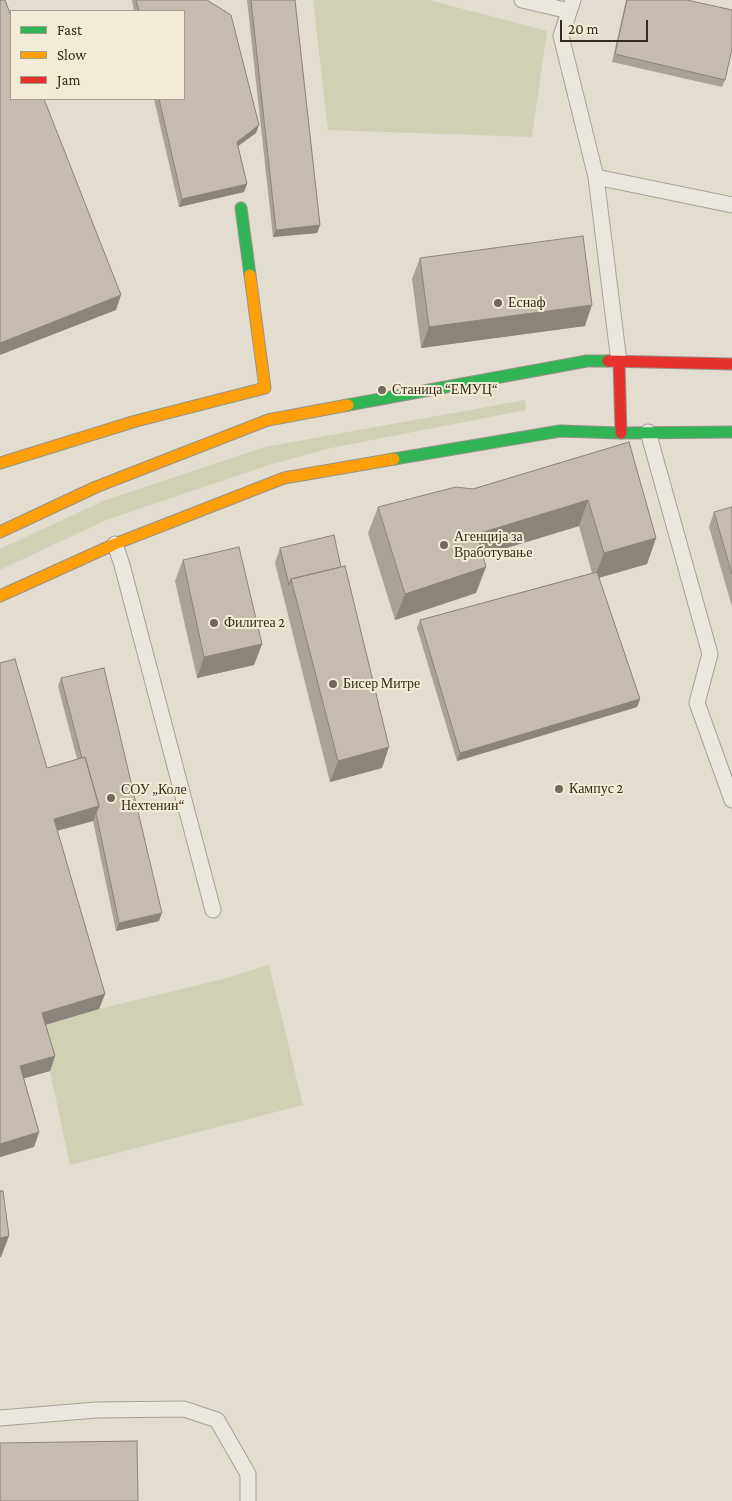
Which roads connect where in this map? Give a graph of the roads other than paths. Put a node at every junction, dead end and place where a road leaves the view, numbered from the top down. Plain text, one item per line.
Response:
1 (522, 0) edge
2 (571, 6) edge
3 (596, 177) junction
4 (732, 205) edge
5 (241, 208) dead end
6 (618, 362) junction
7 (732, 364) edge
8 (648, 432) junction
9 (732, 432) edge
10 (621, 433) junction
11 (0, 463) edge
12 (0, 532) edge
13 (115, 544) junction
14 (0, 596) edge
15 (732, 800) edge
16 (213, 910) dead end
17 (0, 1418) edge
18 (248, 1501) edge

1 - 2 lane
2 - 3 lane
3 - 4 lane
3 - 6 lane
5 - 11 main road
6 - 7 main road
6 - 10 main road
6 - 12 main road
8 - 9 main road
8 - 10 main road
8 - 15 lane
10 - 13 main road
13 - 14 main road
13 - 16 lane
17 - 18 lane

